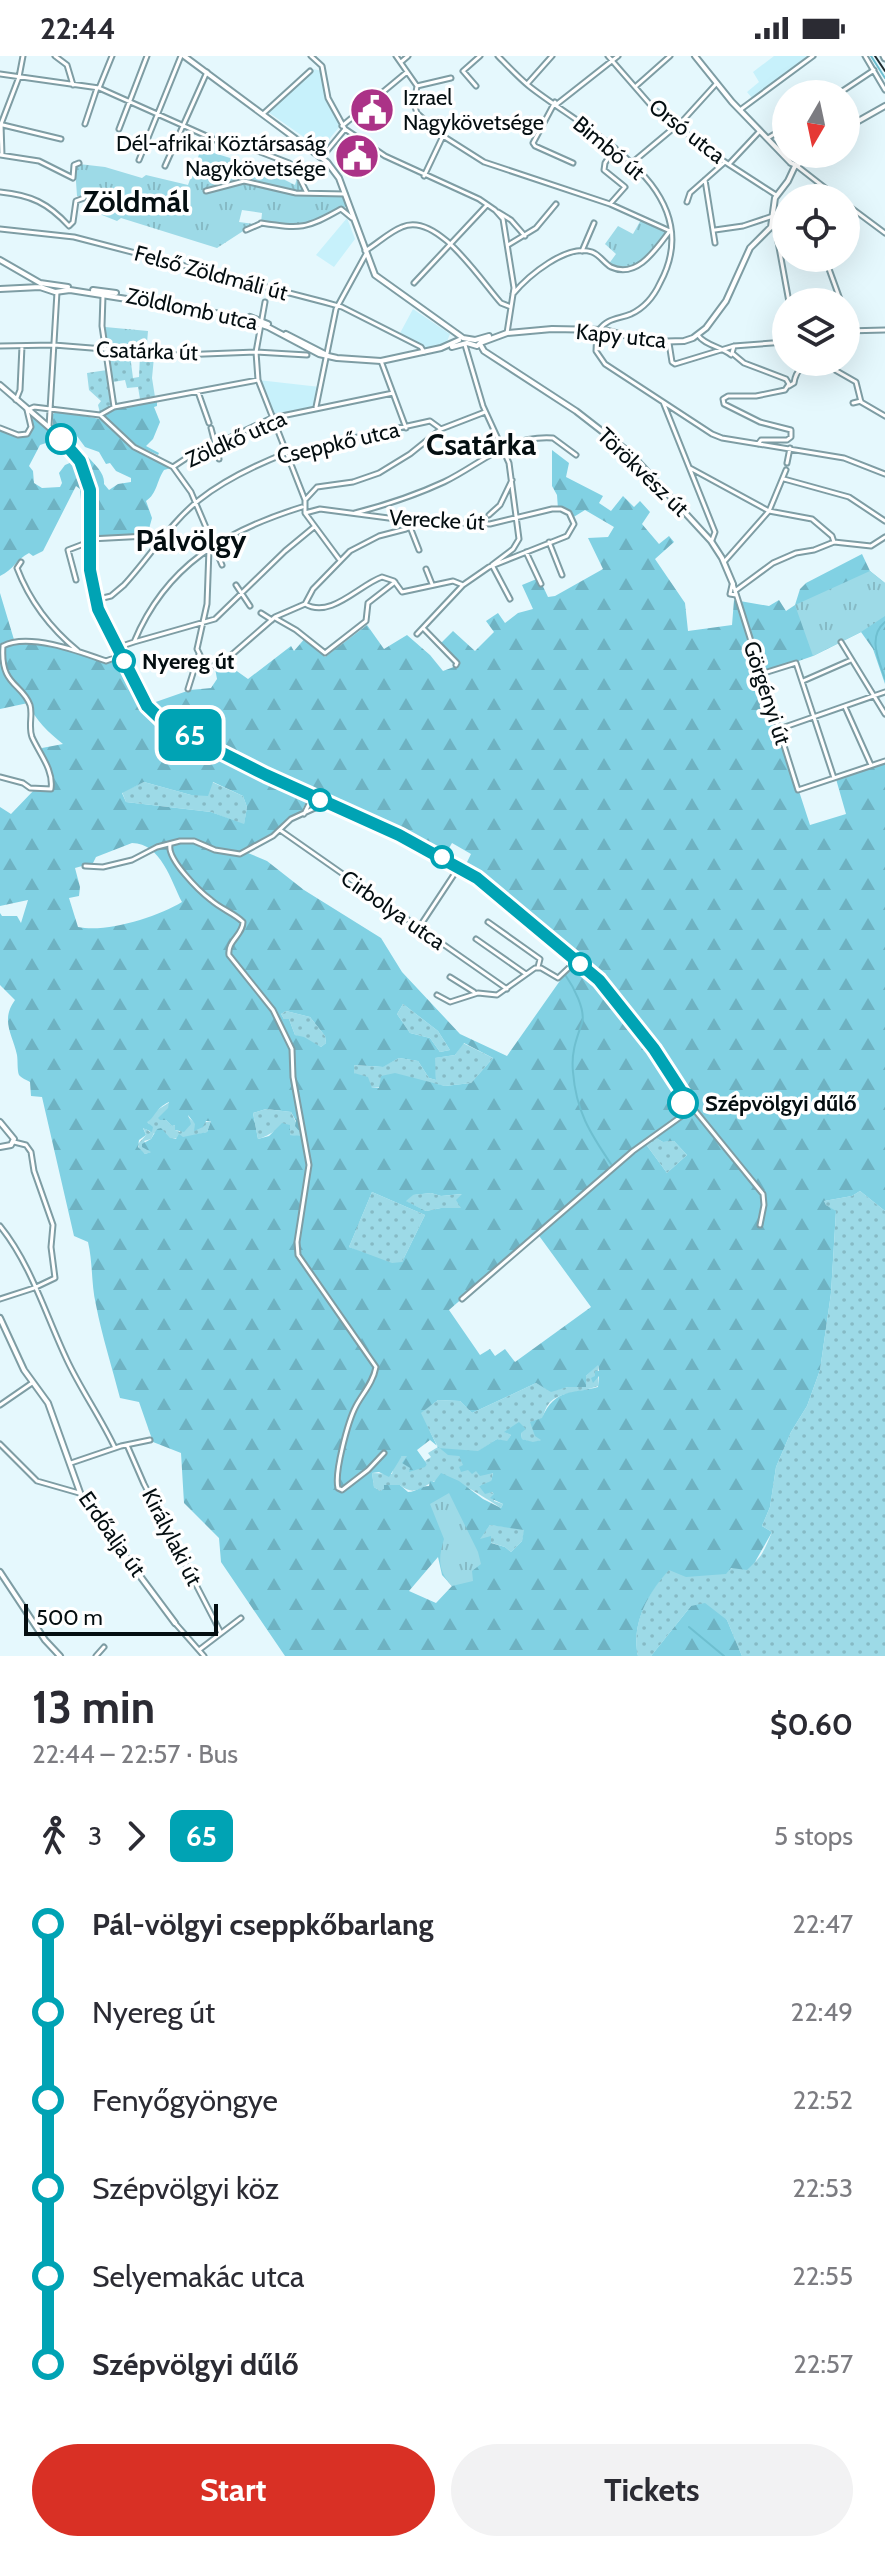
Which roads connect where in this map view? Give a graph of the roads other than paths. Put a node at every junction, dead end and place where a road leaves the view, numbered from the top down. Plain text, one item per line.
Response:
1 (23, 56) edge
2 (55, 56) edge
3 (112, 56) edge
4 (147, 56) edge
5 (185, 56) edge
6 (311, 56) edge
7 (396, 56) edge
8 (408, 56) edge
9 (480, 56) edge
10 (498, 56) edge
11 (552, 56) edge
12 (618, 56) edge
13 (670, 56) edge
14 (695, 56) edge
15 (813, 56) edge
16 (865, 56) edge
17 (609, 58) edge
18 (401, 62) junction
19 (616, 65) junction
20 (874, 70) junction
21 (310, 71) dead end
22 (408, 71) junction
23 (207, 72) junction
24 (0, 74) edge
25 (19, 77) junction
26 (451, 78) dead end
27 (859, 80) edge
28 (527, 84) junction
29 (716, 84) junction
30 (73, 85) junction
31 (417, 86) junction
32 (476, 86) dead end
33 (635, 87) junction
34 (98, 88) junction
35 (885, 90) edge
36 (129, 102) junction
37 (556, 103) junction
38 (885, 106) edge
39 (740, 110) junction
40 (157, 113) junction
41 (264, 113) junction
42 (860, 120) edge
43 (0, 124) edge
44 (85, 124) dead end
45 (183, 125) junction
46 (344, 127) junction
47 (677, 127) junction
48 (119, 129) dead end
49 (760, 131) junction
50 (443, 136) junction
51 (772, 136) edge
52 (768, 138) junction
53 (61, 139) dead end
54 (772, 142) edge
55 (615, 148) junction
56 (1, 155) edge
57 (322, 157) junction
58 (139, 160) dead end
59 (633, 162) junction
60 (79, 163) dead end
61 (573, 163) dead end
62 (727, 163) junction
63 (165, 166) dead end
64 (805, 168) edge
65 (424, 176) junction
66 (705, 180) junction
67 (822, 184) edge
68 (206, 191) dead end
69 (0, 192) edge
70 (772, 192) edge
71 (307, 193) junction
72 (345, 194) junction
73 (84, 198) dead end
74 (687, 202) dead end
75 (556, 204) dead end
76 (610, 204) junction
77 (487, 205) junction
78 (495, 210) junction
79 (860, 215) edge
80 (354, 218) junction
81 (772, 219) edge
82 (594, 223) dead end
83 (772, 224) edge
84 (0, 229) edge
85 (246, 230) dead end
86 (714, 230) junction
87 (670, 231) junction
88 (885, 233) edge
89 (525, 236) junction
90 (715, 243) dead end
91 (452, 244) junction
92 (508, 245) junction
93 (582, 251) junction
94 (365, 252) junction
95 (0, 260) edge
96 (414, 283) dead end
97 (39, 284) junction
98 (0, 289) edge
99 (57, 292) junction
100 (103, 293) junction
101 (513, 294) junction
102 (265, 302) dead end
103 (337, 306) junction
104 (511, 307) junction
105 (261, 323) junction
106 (598, 330) junction
107 (885, 330) edge
108 (860, 331) edge
109 (507, 333) junction
110 (698, 335) junction
111 (290, 337) junction
112 (461, 341) junction
113 (296, 342) junction
114 (669, 343) junction
115 (772, 343) edge
116 (414, 344) junction
117 (478, 344) junction
118 (54, 345) junction
119 (0, 346) edge
120 (22, 346) junction
121 (734, 346) junction
122 (724, 349) junction
123 (106, 350) junction
124 (256, 352) junction
125 (424, 352) junction
126 (416, 353) junction
127 (294, 354) junction
128 (470, 354) junction
129 (307, 355) dead end
130 (327, 355) junction
131 (733, 356) junction
132 (381, 361) junction
133 (795, 376) edge
134 (846, 376) edge
135 (258, 380) junction
136 (0, 385) edge
137 (789, 386) junction
138 (198, 392) junction
139 (393, 393) junction
140 (16, 400) junction
141 (861, 401) junction
142 (663, 402) junction
143 (853, 403) dead end
144 (114, 407) junction
145 (316, 407) junction
146 (28, 409) junction
147 (50, 409) junction
148 (485, 412) junction
149 (100, 415) junction
150 (885, 416) edge
151 (272, 418) junction
152 (49, 427) junction
153 (0, 428) edge
154 (406, 428) junction
155 (441, 429) junction
156 (215, 444) junction
157 (758, 444) junction
158 (501, 447) junction
159 (790, 448) junction
160 (286, 453) junction
161 (576, 455) dead end
162 (219, 459) dead end
163 (787, 463) dead end
164 (173, 467) junction
165 (690, 468) junction
166 (786, 470) dead end
167 (885, 474) edge
168 (784, 479) junction
169 (512, 480) junction
170 (305, 500) junction
171 (196, 502) junction
172 (303, 507) junction
173 (769, 511) junction
174 (305, 513) junction
175 (352, 513) junction
176 (489, 515) dead end
177 (515, 519) junction
178 (885, 521) edge
179 (419, 522) junction
180 (314, 527) junction
181 (410, 527) junction
182 (885, 537) edge
183 (89, 541) junction
184 (711, 541) junction
185 (549, 542) junction
186 (834, 542) junction
187 (160, 543) junction
188 (211, 547) junction
189 (419, 550) dead end
190 (526, 551) junction
191 (339, 559) junction
192 (21, 562) dead end
193 (724, 562) junction
194 (222, 565) dead end
195 (492, 565) junction
196 (426, 569) dead end
197 (562, 575) dead end
198 (76, 580) dead end
199 (395, 582) junction
200 (432, 584) junction
201 (541, 584) dead end
202 (733, 584) joint
203 (236, 585) dead end
204 (463, 585) junction
205 (241, 593) junction
206 (736, 593) junction
207 (510, 599) dead end
208 (95, 600) junction
209 (305, 604) junction
210 (250, 606) dead end
211 (261, 613) dead end
212 (274, 619) junction
213 (202, 623) junction
214 (423, 628) junction
215 (417, 634) dead end
216 (134, 642) junction
217 (841, 642) dead end
218 (118, 646) junction
219 (1, 647) edge
220 (80, 653) junction
221 (199, 654) junction
222 (851, 660) junction
223 (456, 665) dead end
224 (761, 674) junction
225 (803, 681) junction
226 (188, 689) dead end
227 (885, 692) edge
228 (874, 696) junction
229 (845, 707) junction
230 (885, 714) edge
231 (814, 717) junction
232 (779, 729) junction
233 (885, 761) edge
234 (872, 766) junction
235 (0, 777) edge
236 (834, 778) junction
237 (313, 796) junction
238 (319, 799) junction
239 (304, 814) junction
240 (280, 830) junction
241 (170, 845) junction
242 (85, 866) dead end
243 (459, 867) junction
244 (488, 922) dead end
245 (418, 929) junction
246 (476, 939) dead end
247 (577, 960) junction
248 (538, 967) junction
249 (526, 974) junction
250 (450, 977) dead end
251 (507, 989) junction
252 (478, 993) junction
253 (437, 995) dead end
254 (693, 1108) junction
255 (0, 1122) edge
256 (14, 1142) junction
257 (0, 1147) edge
258 (760, 1225) dead end
259 (0, 1226) edge
260 (37, 1287) junction
261 (0, 1299) edge
262 (462, 1299) dead end
263 (0, 1318) edge
264 (32, 1383) junction
265 (0, 1405) edge
266 (150, 1440) dead end
267 (0, 1444) edge
268 (124, 1446) junction
269 (115, 1448) junction
270 (384, 1453) dead end
271 (71, 1463) junction
272 (81, 1494) junction
273 (0, 1572) edge
274 (241, 1618) dead end
275 (175, 1623) joint
276 (221, 1633) junction
277 (104, 1647) dead end
278 (201, 1653) edge
279 (60, 1656) edge
280 (96, 1656) edge
281 (196, 1656) edge

1 - 25 street
2 - 30 street
3 - 34 street
4 - 36 street
5 - 23 street
5 - 40 street
6 - 46 street
7 - 18 street
8 - 18 street
9 - 32 street
10 - 28 street, Bimbó út
11 - 28 street
12 - 17 street
12 - 19 street
13 - 33 street
14 - 29 street
15 - 39 street
16 - 20 street
17 - 19 street, Orsó utca
17 - 37 street
18 - 22 street
19 - 33 street, Orsó utca
20 - 27 street
20 - 35 street
21 - 41 street
22 - 31 street
22 - 46 street
23 - 41 street
23 - 45 street
24 - 25 street
25 - 30 street
25 - 43 street
26 - 31 street
28 - 37 street, Bimbó út
29 - 39 street
29 - 47 street
30 - 34 street
31 - 50 street
33 - 47 street, Orsó utca
34 - 36 street
34 - 44 street
36 - 40 street
36 - 48 street
37 - 55 street, Bimbó út
37 - 61 street
38 - 42 street
39 - 49 street
40 - 45 street
40 - 58 street
41 - 57 street
43 - 53 street
43 - 56 street
45 - 63 street
45 - 71 street
46 - 57 street
46 - 65 street
47 - 59 street
47 - 62 street, Orsó utca
49 - 52 street
49 - 62 street
50 - 65 street
50 - 76 street
51 - 52 street
52 - 54 street
55 - 59 street, Bimbó út
55 - 76 street
56 - 60 street
57 - 72 street
59 - 87 street, Bimbó út
62 - 66 street
62 - 70 street, Orsó utca
64 - 67 street
65 - 77 street
66 - 74 street
66 - 86 street
68 - 71 street
69 - 73 street
71 - 72 street
72 - 80 street
75 - 89 street
76 - 87 street
77 - 78 street
77 - 91 street
78 - 89 street
78 - 92 street
79 - 88 street
80 - 85 street
80 - 94 street
81 - 86 street
82 - 93 street
83 - 110 street, Kapy utca
84 - 103 street, Felső Zöldmáli út
86 - 90 street
87 - 93 street
87 - 106 street, Bimbó út
89 - 92 street
91 - 94 street
91 - 96 street
91 - 104 street
92 - 101 street
93 - 101 street
94 - 103 street
94 - 112 street
95 - 97 street, Zöldlomb utca
97 - 98 street
97 - 99 street, Zöldlomb utca
99 - 100 street, Zöldlomb utca
99 - 118 street
100 - 105 street, Zöldlomb utca
100 - 123 street
101 - 104 street
102 - 105 street
103 - 116 street, Felső Zöldmáli út
103 - 130 street
104 - 109 street
105 - 111 street, Zöldlomb utca
105 - 124 street
106 - 109 street, Kapy utca
106 - 114 street, Kapy utca
106 - 142 street
107 - 108 street
109 - 117 street, Kapy utca
110 - 114 street, Kapy utca
110 - 122 street
111 - 113 street, Zöldlomb utca
111 - 130 street, Zöldlomb utca
112 - 117 street
112 - 125 street
112 - 128 street
113 - 127 street
113 - 130 street, Zöldlomb utca
114 - 122 street
115 - 121 street
116 - 125 street, Felső Zöldmáli út
116 - 126 street
117 - 128 street
117 - 184 street, Törökvész út
118 - 120 street, Csatárka út
118 - 123 street, Csatárka út
118 - 147 street
119 - 120 street, Csatárka út
120 - 140 street
121 - 122 street
121 - 131 street
122 - 131 street
123 - 124 street, Csatárka út
123 - 144 street
124 - 127 street, Csatárka út
124 - 135 street
125 - 126 street
126 - 132 street
127 - 129 street, Csatárka út
128 - 148 street
130 - 132 street
130 - 145 street
131 - 137 street
132 - 139 street
133 - 137 street
134 - 141 street
135 - 138 street
135 - 151 street
136 - 140 street
137 - 157 street
138 - 144 street
138 - 156 street
139 - 145 street, Zöldkő utca
139 - 154 street
140 - 146 street
141 - 143 street
141 - 150 street
142 - 157 street
142 - 165 street
144 - 149 street
145 - 151 street, Zöldkő utca
146 - 147 street
146 - 152 street
146 - 153 street
147 - 149 street
147 - 152 street
148 - 155 street, Cseppkő utca
148 - 158 street
149 - 164 street
151 - 156 street, Zöldkő utca
151 - 160 street
152 - 183 street
154 - 155 street, Cseppkő utca
154 - 160 street, Cseppkő utca
155 - 170 street
156 - 162 street
156 - 164 street, Zöldkő utca
157 - 159 street
158 - 161 street
158 - 169 street
158 - 175 street
159 - 163 street
159 - 167 street
160 - 170 street
160 - 171 street, Cseppkő utca
164 - 171 street
165 - 173 street
165 - 184 street
166 - 168 street
168 - 173 street
168 - 178 street
169 - 176 street, Verecke út
169 - 177 street
170 - 172 street
171 - 187 street, Cseppkő utca
171 - 188 street
172 - 174 street
172 - 188 street
173 - 186 street
173 - 193 street
174 - 175 street, Verecke út
174 - 180 street
175 - 179 street, Verecke út
177 - 179 street, Verecke út
177 - 185 street, Verecke út
177 - 195 street
179 - 181 street
180 - 191 street
180 - 205 street
181 - 189 street
181 - 191 street
182 - 186 street
183 - 187 street
183 - 198 street
183 - 208 street
184 - 193 street, Törökvész út
185 - 190 street, Verecke út
185 - 197 street
186 - 206 street
187 - 208 street, Cseppkő utca
188 - 194 street
188 - 213 street
188 - 216 street
190 - 195 street, Verecke út
190 - 201 street
191 - 209 street
192 - 220 street
193 - 202 street, Törökvész út
195 - 204 street, Verecke út
195 - 207 street, Verecke út
196 - 200 street
199 - 200 street
199 - 209 street
199 - 212 street
200 - 204 street
202 - 206 street, Törökvész út
203 - 205 street
204 - 214 street, Verecke út
205 - 210 street
205 - 213 street
206 - 224 street, Görgényi út
208 - 218 street
209 - 212 street
211 - 212 street
212 - 221 street
213 - 216 street
213 - 221 street
214 - 215 street, Verecke út
214 - 223 street
216 - 218 street
217 - 222 street
218 - 220 street
218 - 237 street
219 - 220 street
219 - 235 street
221 - 226 street
222 - 225 street
222 - 228 street
224 - 225 street
224 - 232 street, Görgényi út
225 - 231 street
227 - 228 street
228 - 229 street
228 - 230 street
229 - 231 street
229 - 234 street
231 - 232 street
231 - 236 street
232 - 236 street, Görgényi út
233 - 234 street
234 - 236 street
237 - 238 street
237 - 239 street
238 - 239 street
238 - 243 street
239 - 240 street
240 - 241 street
240 - 245 street, Cirbolya utca
241 - 242 street
241 - 270 street
243 - 245 street
243 - 247 street
244 - 248 street
245 - 251 street, Cirbolya utca
246 - 249 street
247 - 248 street
247 - 254 street
248 - 249 street
249 - 251 street
250 - 252 street
251 - 252 street
252 - 253 street
254 - 258 street
254 - 262 street
255 - 256 street
256 - 257 street
256 - 260 street
259 - 260 street
260 - 261 street
260 - 269 street
263 - 264 street, Erdőalja út
264 - 265 street
264 - 271 street, Erdőalja út
266 - 268 street
267 - 272 street
268 - 269 street
268 - 276 street, Királylaki út
269 - 271 street
271 - 272 street, Erdőalja út
272 - 275 street, Erdőalja út
273 - 279 street
274 - 276 street
275 - 278 street, Erdőalja út
276 - 278 street
277 - 280 street
278 - 281 street

